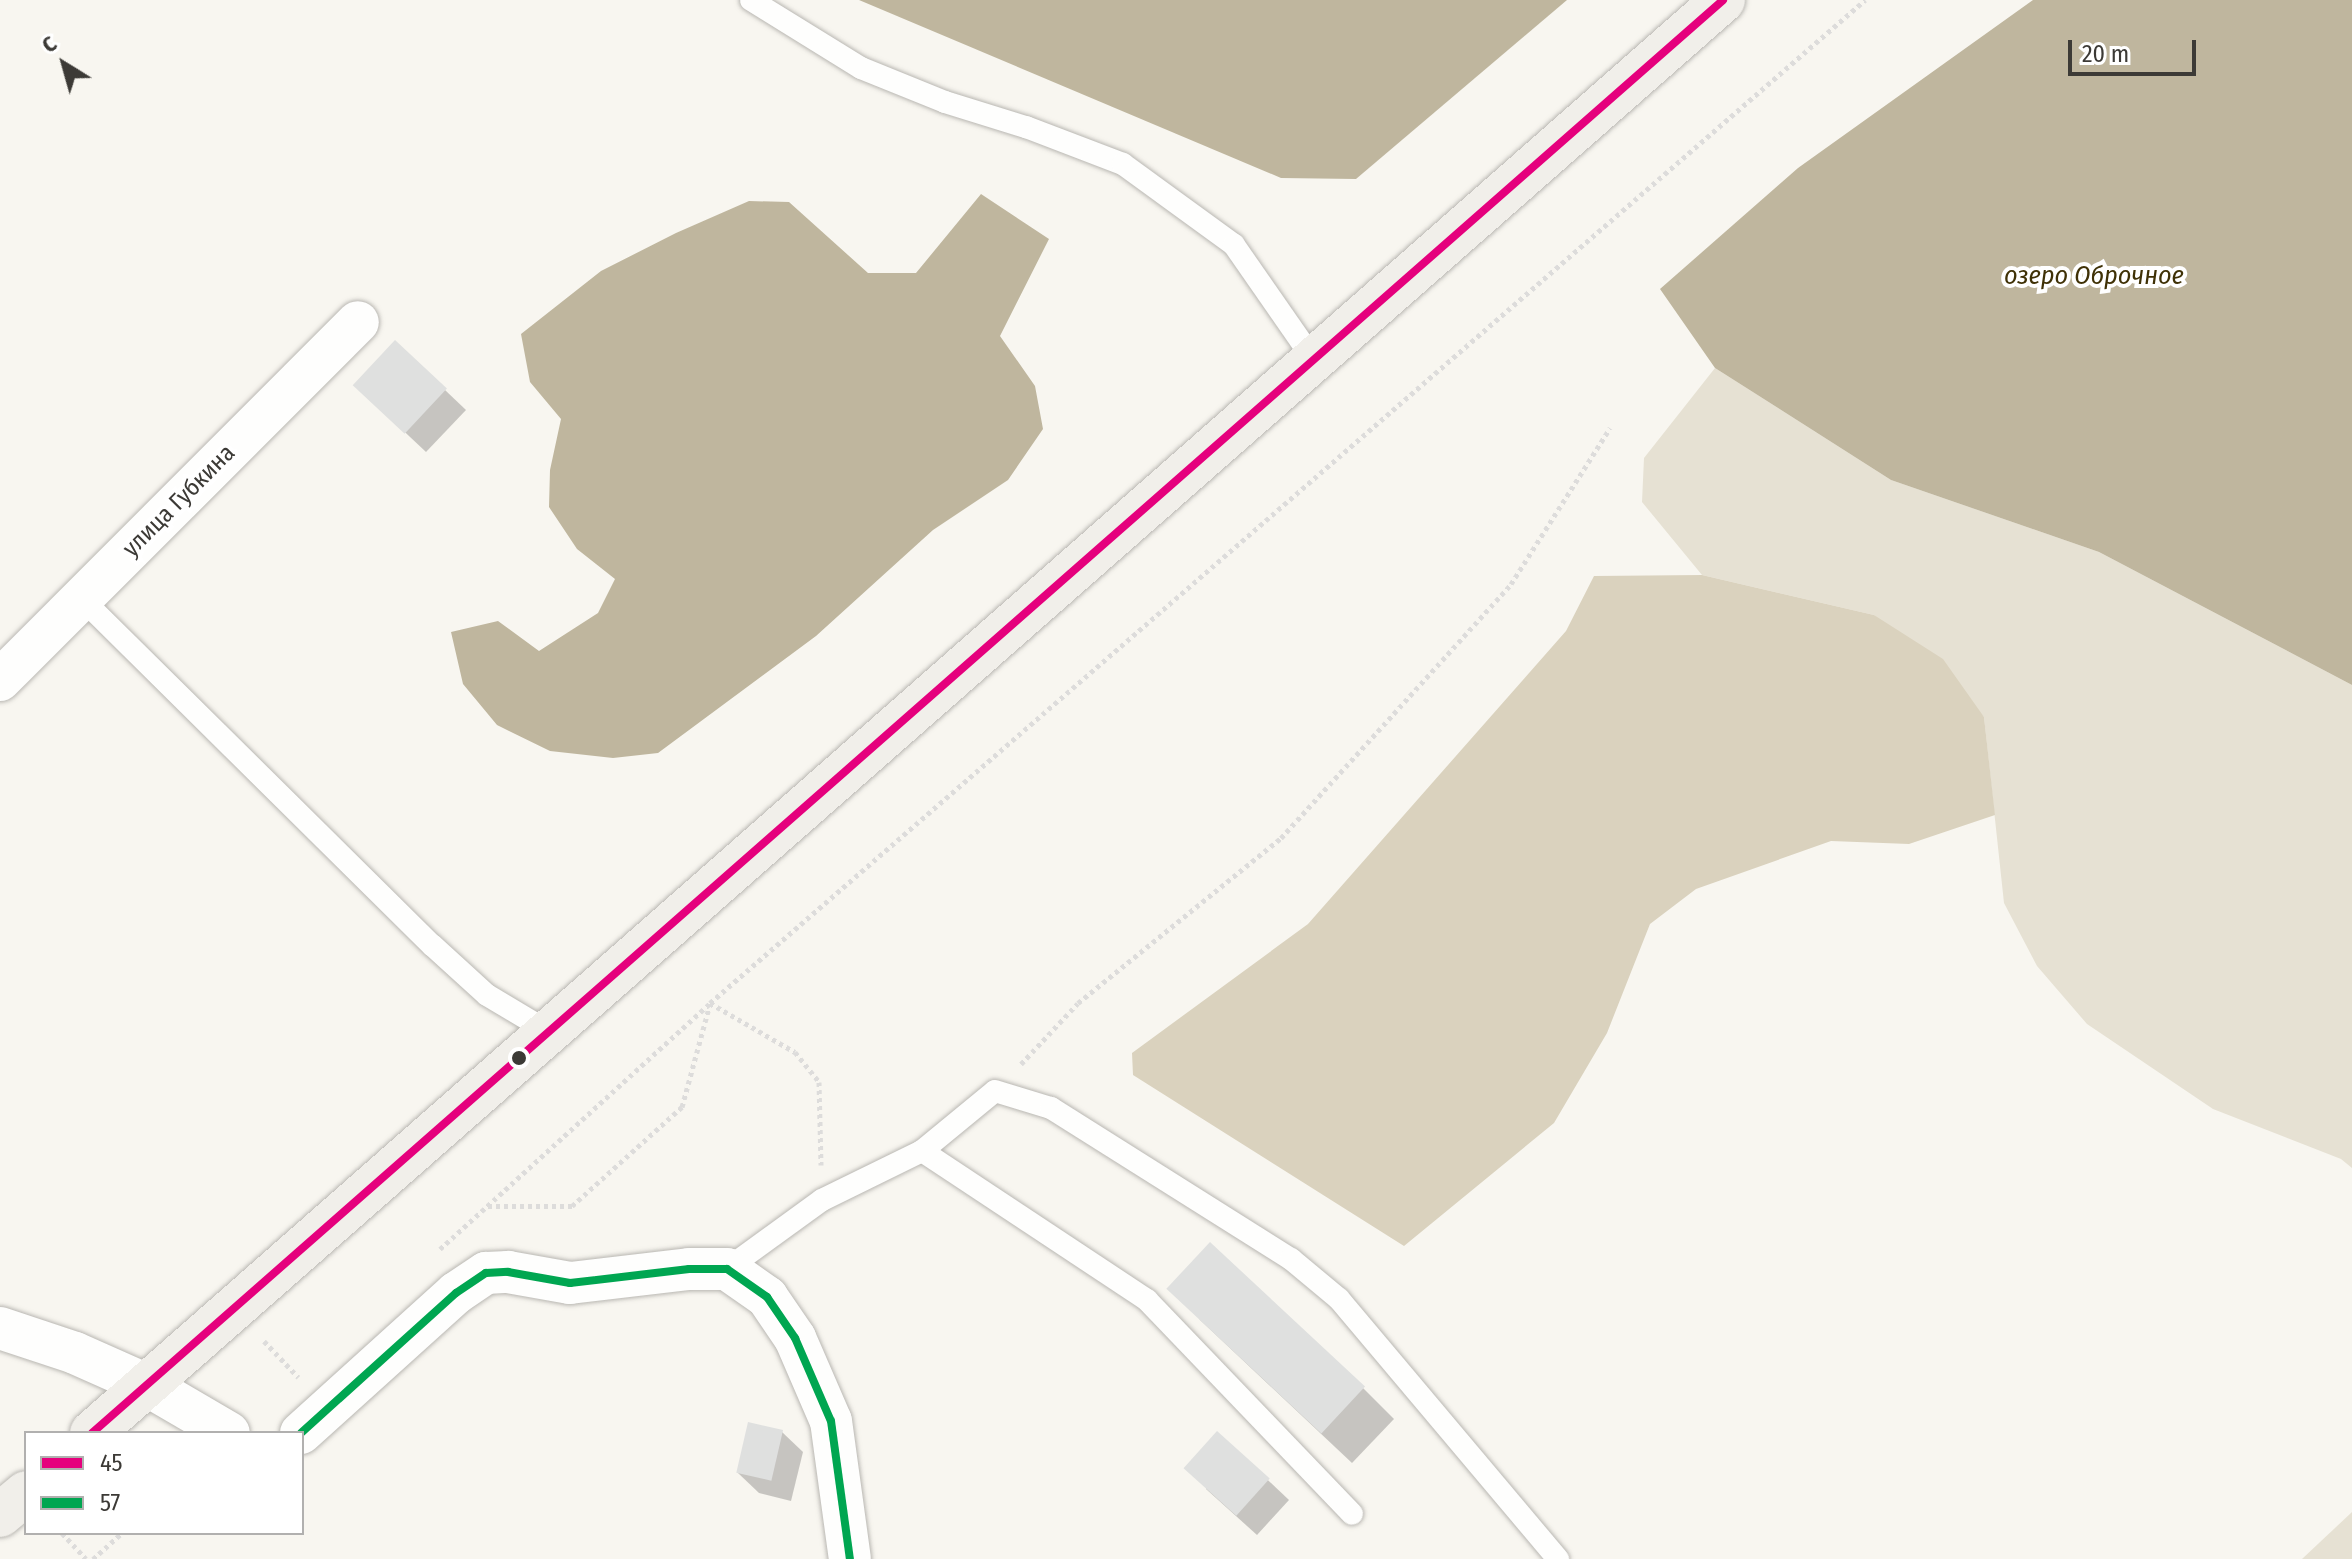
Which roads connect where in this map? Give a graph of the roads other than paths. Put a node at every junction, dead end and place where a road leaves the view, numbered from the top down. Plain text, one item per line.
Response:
1 (751, 0) edge
2 (1723, 0) edge
3 (358, 322) dead end
4 (1314, 360) junction
5 (81, 598) junction
6 (0, 680) edge
7 (549, 1032) junction
8 (922, 1151) junction
9 (727, 1269) junction
10 (0, 1328) edge
11 (145, 1384) junction
12 (94, 1431) edge
13 (226, 1431) edge
14 (303, 1431) edge
15 (24, 1495) edge
16 (1352, 1514) dead end
17 (0, 1515) edge
18 (850, 1559) edge
19 (1558, 1559) edge

1 - 4 lane
2 - 4 main road
3 - 5 street, улица Губкина
4 - 7 main road
5 - 6 street, улица Губкина
5 - 7 lane
7 - 11 main road
8 - 9 lane
8 - 16 lane
8 - 19 lane
9 - 14 street
9 - 18 street
10 - 11 street
11 - 12 main road
11 - 13 street
15 - 17 main road

